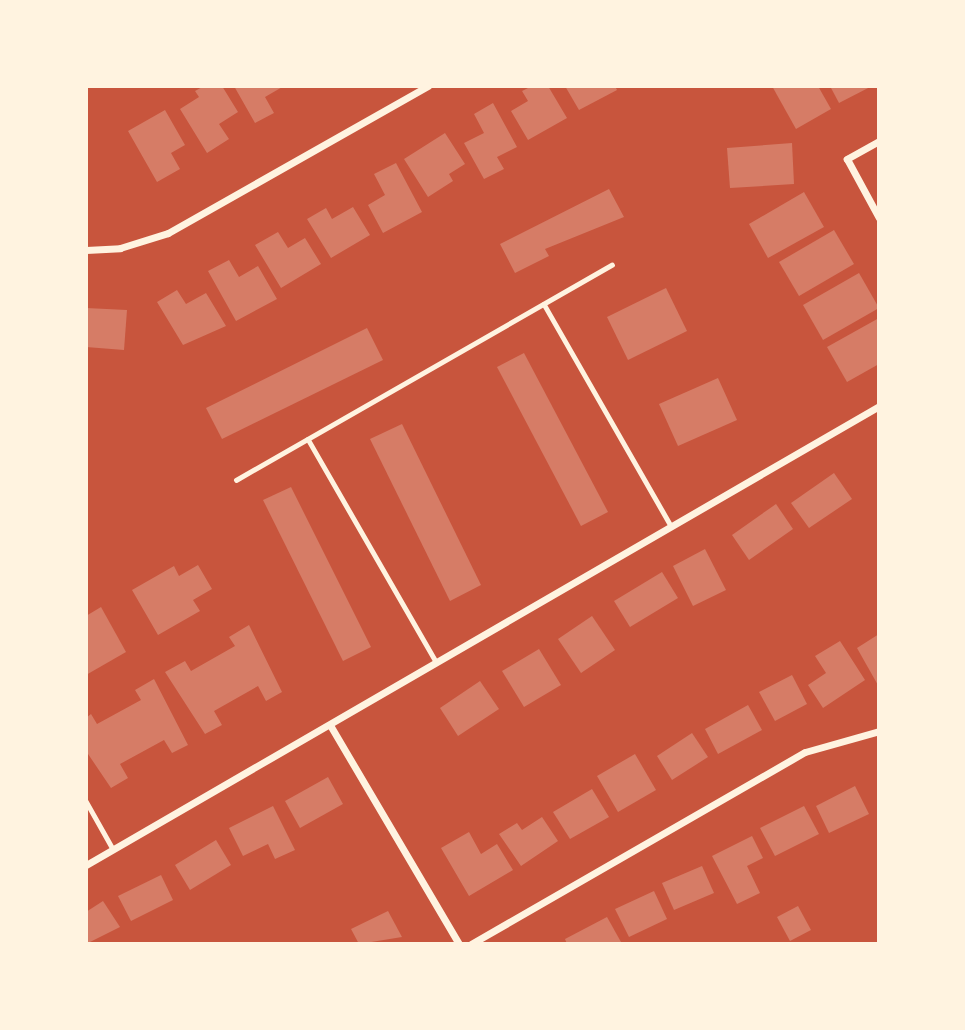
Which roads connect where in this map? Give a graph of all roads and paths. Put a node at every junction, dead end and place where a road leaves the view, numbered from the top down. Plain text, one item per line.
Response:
1 (428, 86) edge
2 (879, 141) edge
3 (879, 218) edge
4 (86, 250) edge
5 (612, 265) dead end
6 (544, 304) junction
7 (879, 406) edge
8 (308, 439) junction
9 (236, 480) dead end
10 (671, 526) junction
11 (436, 662) junction
12 (330, 725) junction
13 (879, 732) edge
14 (86, 801) edge
15 (113, 849) junction
16 (86, 865) edge
17 (459, 944) edge
18 (471, 944) edge

1 - 4 street
2 - 3 street
5 - 6 lane
6 - 8 lane
6 - 10 lane
7 - 10 street
8 - 9 lane
8 - 11 lane
10 - 11 street
11 - 12 street
12 - 15 street
12 - 17 street
13 - 18 street
14 - 15 lane
15 - 16 street

